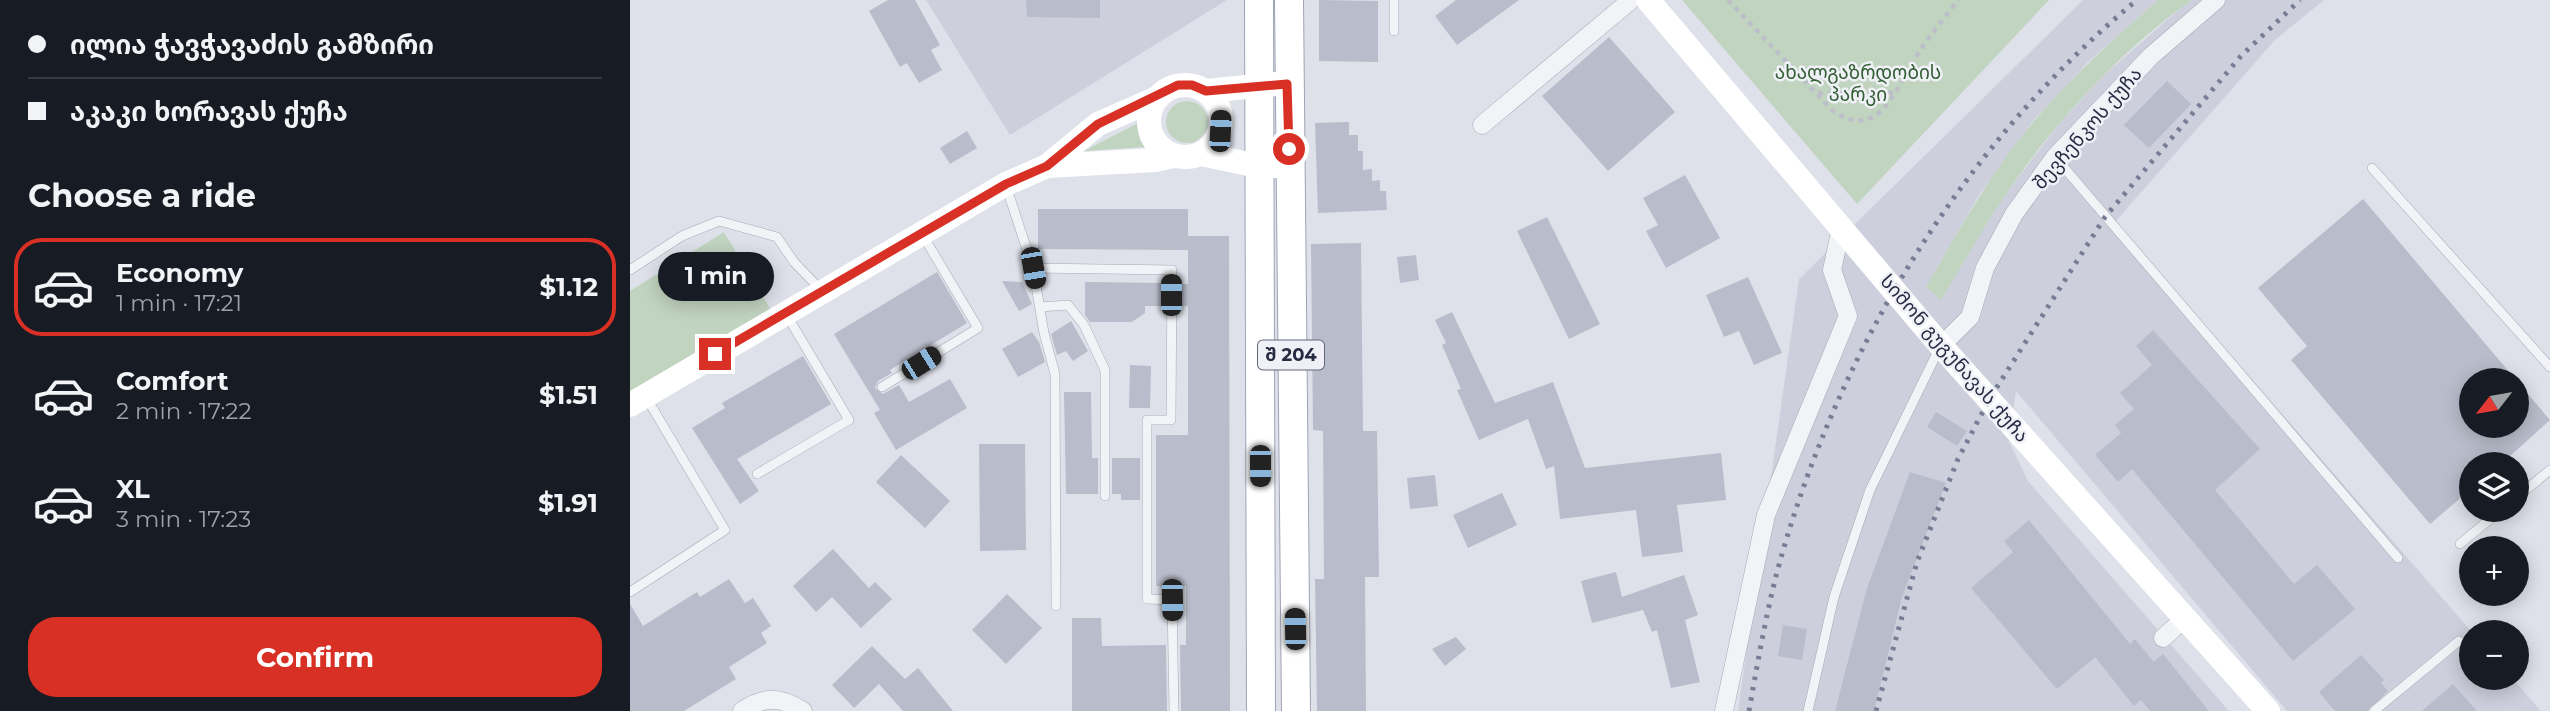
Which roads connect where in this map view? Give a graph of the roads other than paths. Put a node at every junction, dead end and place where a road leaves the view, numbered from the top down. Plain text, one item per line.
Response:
1 (1259, 0) edge
2 (1289, 0) edge
3 (1394, 0) edge
4 (1631, 0) edge
5 (1648, 0) edge
6 (2216, 0) edge
7 (1394, 31) dead end
8 (1259, 84) junction
9 (1287, 84) junction
10 (1206, 91) junction
11 (1157, 98) junction
12 (1482, 125) dead end
13 (1201, 153) junction
14 (1174, 156) junction
15 (2055, 157) junction
16 (1047, 166) junction
17 (1258, 166) junction
18 (1289, 166) junction
19 (2372, 168) dead end
20 (1006, 184) junction
21 (1841, 228) junction
22 (921, 233) junction
23 (1033, 268) junction
24 (630, 270) edge
25 (822, 290) junction
26 (1040, 307) junction
27 (785, 312) junction
28 (1941, 346) junction
29 (2550, 366) edge
30 (882, 387) dead end
31 (638, 400) edge
32 (2550, 470) edge
33 (757, 474) dead end
34 (2529, 487) edge
35 (1105, 496) dead end
36 (2486, 522) edge
37 (2470, 536) edge
38 (2398, 558) dead end
39 (630, 592) edge
40 (1056, 606) dead end
41 (2186, 617) junction
42 (2163, 638) dead end
43 (2459, 641) dead end
44 (2260, 708) edge
45 (742, 711) edge
46 (803, 711) edge
47 (1174, 711) edge
48 (1261, 711) edge
49 (1296, 711) edge
50 (1724, 711) edge
51 (1808, 711) edge
52 (2374, 711) edge

1 - 8 main road, შ 204
2 - 9 main road, შ 204
3 - 7 lane
4 - 12 street
5 - 21 street, სიმონ გუგუნავას ქუჩა
6 - 15 street, შევჩენკოს ქუჩა
8 - 9 street
8 - 10 street
8 - 17 main road, შ 204
9 - 18 main road, შ 204
10 - 11 street
10 - 13 street
11 - 14 street
11 - 16 street
13 - 14 street
13 - 17 street
14 - 16 street
15 - 28 street, შევჩენკოს ქუჩა
15 - 38 lane
16 - 20 street
17 - 18 street
17 - 48 main road, შ 204
18 - 49 main road, შ 204
19 - 29 lane
20 - 22 street
20 - 23 lane
21 - 28 street, სიმონ გუგუნავას ქუჩა
21 - 50 street
22 - 25 street
22 - 30 lane
23 - 26 lane
23 - 47 lane
24 - 25 lane
25 - 27 street
26 - 35 lane
26 - 40 lane
27 - 31 street
27 - 33 lane
28 - 41 street, სიმონ გუგუნავას ქუჩა
28 - 51 lane
31 - 39 lane
32 - 34 lane
36 - 37 lane
41 - 42 street
41 - 44 street, სიმონ გუგუნავას ქუჩა
43 - 52 lane
45 - 46 street

